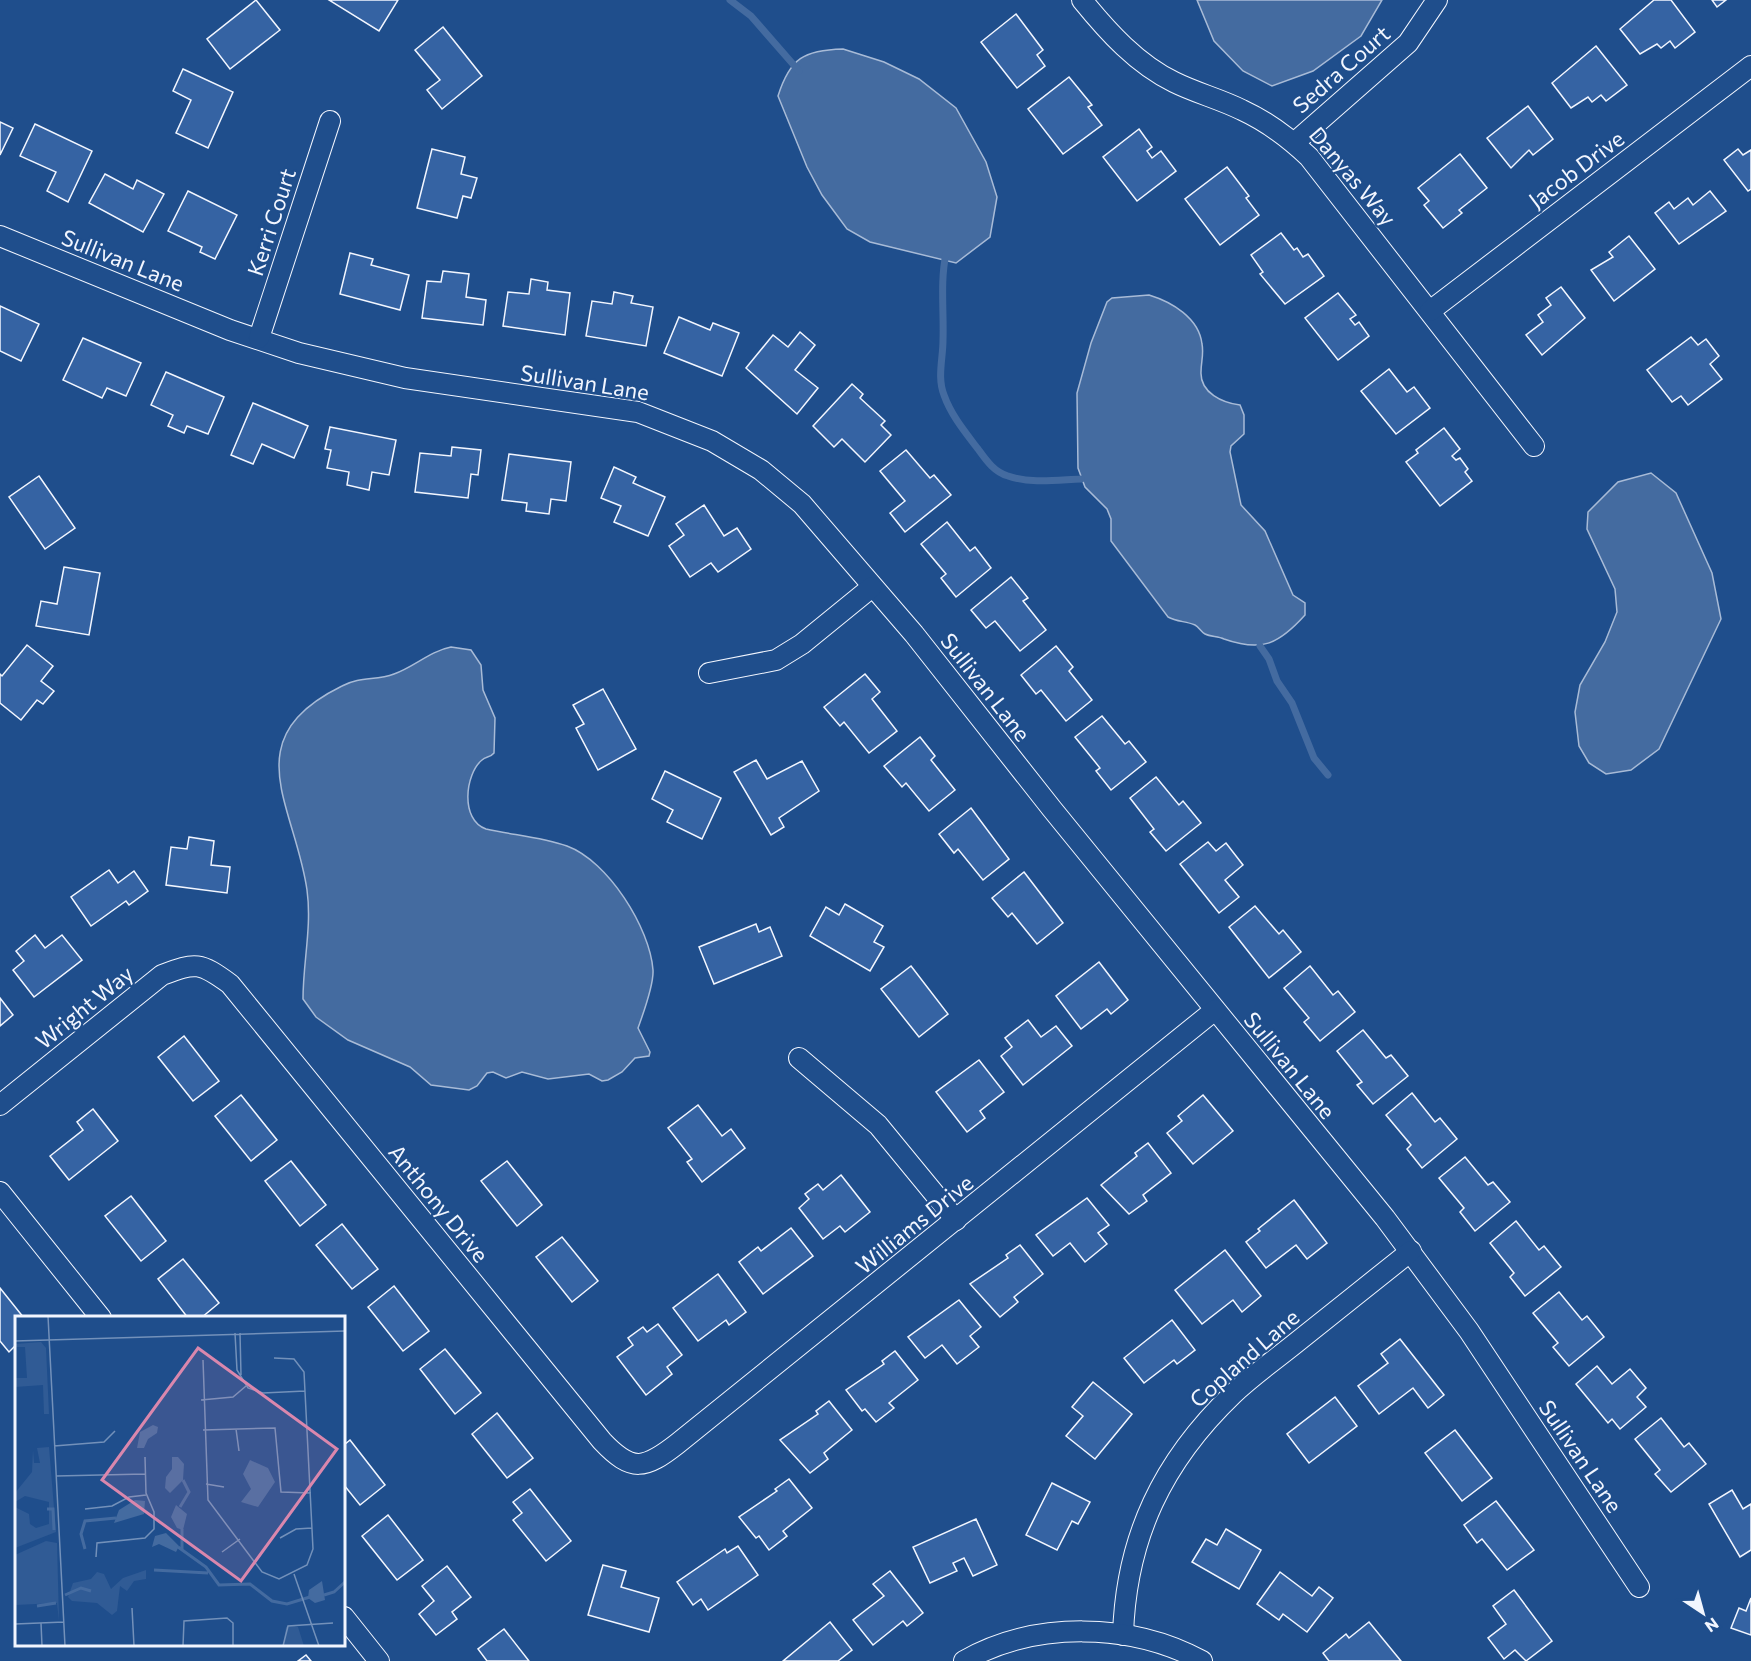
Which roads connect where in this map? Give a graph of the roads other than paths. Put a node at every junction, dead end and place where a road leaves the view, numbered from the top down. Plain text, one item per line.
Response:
1 (1082, 0) edge
2 (1437, 0) edge
3 (1751, 66) edge
4 (330, 121) dead end
5 (1294, 143) junction
6 (0, 236) edge
7 (1430, 311) junction
8 (259, 338) junction
9 (1534, 446) dead end
10 (872, 587) junction
11 (709, 673) dead end
12 (205, 966) joint
13 (1215, 1010) junction
14 (799, 1058) dead end
15 (0, 1105) edge
16 (0, 1192) edge
17 (956, 1220) junction
18 (1411, 1251) junction
19 (100, 1316) edge
20 (639, 1465) joint
21 (1639, 1587) dead end
22 (345, 1618) edge
23 (1123, 1635) junction
24 (379, 1661) edge
25 (964, 1661) edge
26 (1202, 1661) edge

1 - 5 street, Danyas Way
2 - 5 street, Sedra Court
3 - 7 street, Jacob Drive
4 - 8 street, Kerri Court
5 - 7 street, Danyas Way
6 - 8 street, Sullivan Lane
7 - 9 street, Danyas Way
8 - 10 street, Sullivan Lane
10 - 11 street
10 - 13 street, Sullivan Lane
12 - 15 street, Wright Way
12 - 20 street, Anthony Drive
13 - 17 street, Williams Drive
13 - 18 street, Sullivan Lane
14 - 17 street
16 - 19 street
17 - 20 street, Williams Drive
18 - 21 street, Sullivan Lane
18 - 23 street, Copland Lane
22 - 24 street
23 - 25 street
23 - 26 street

